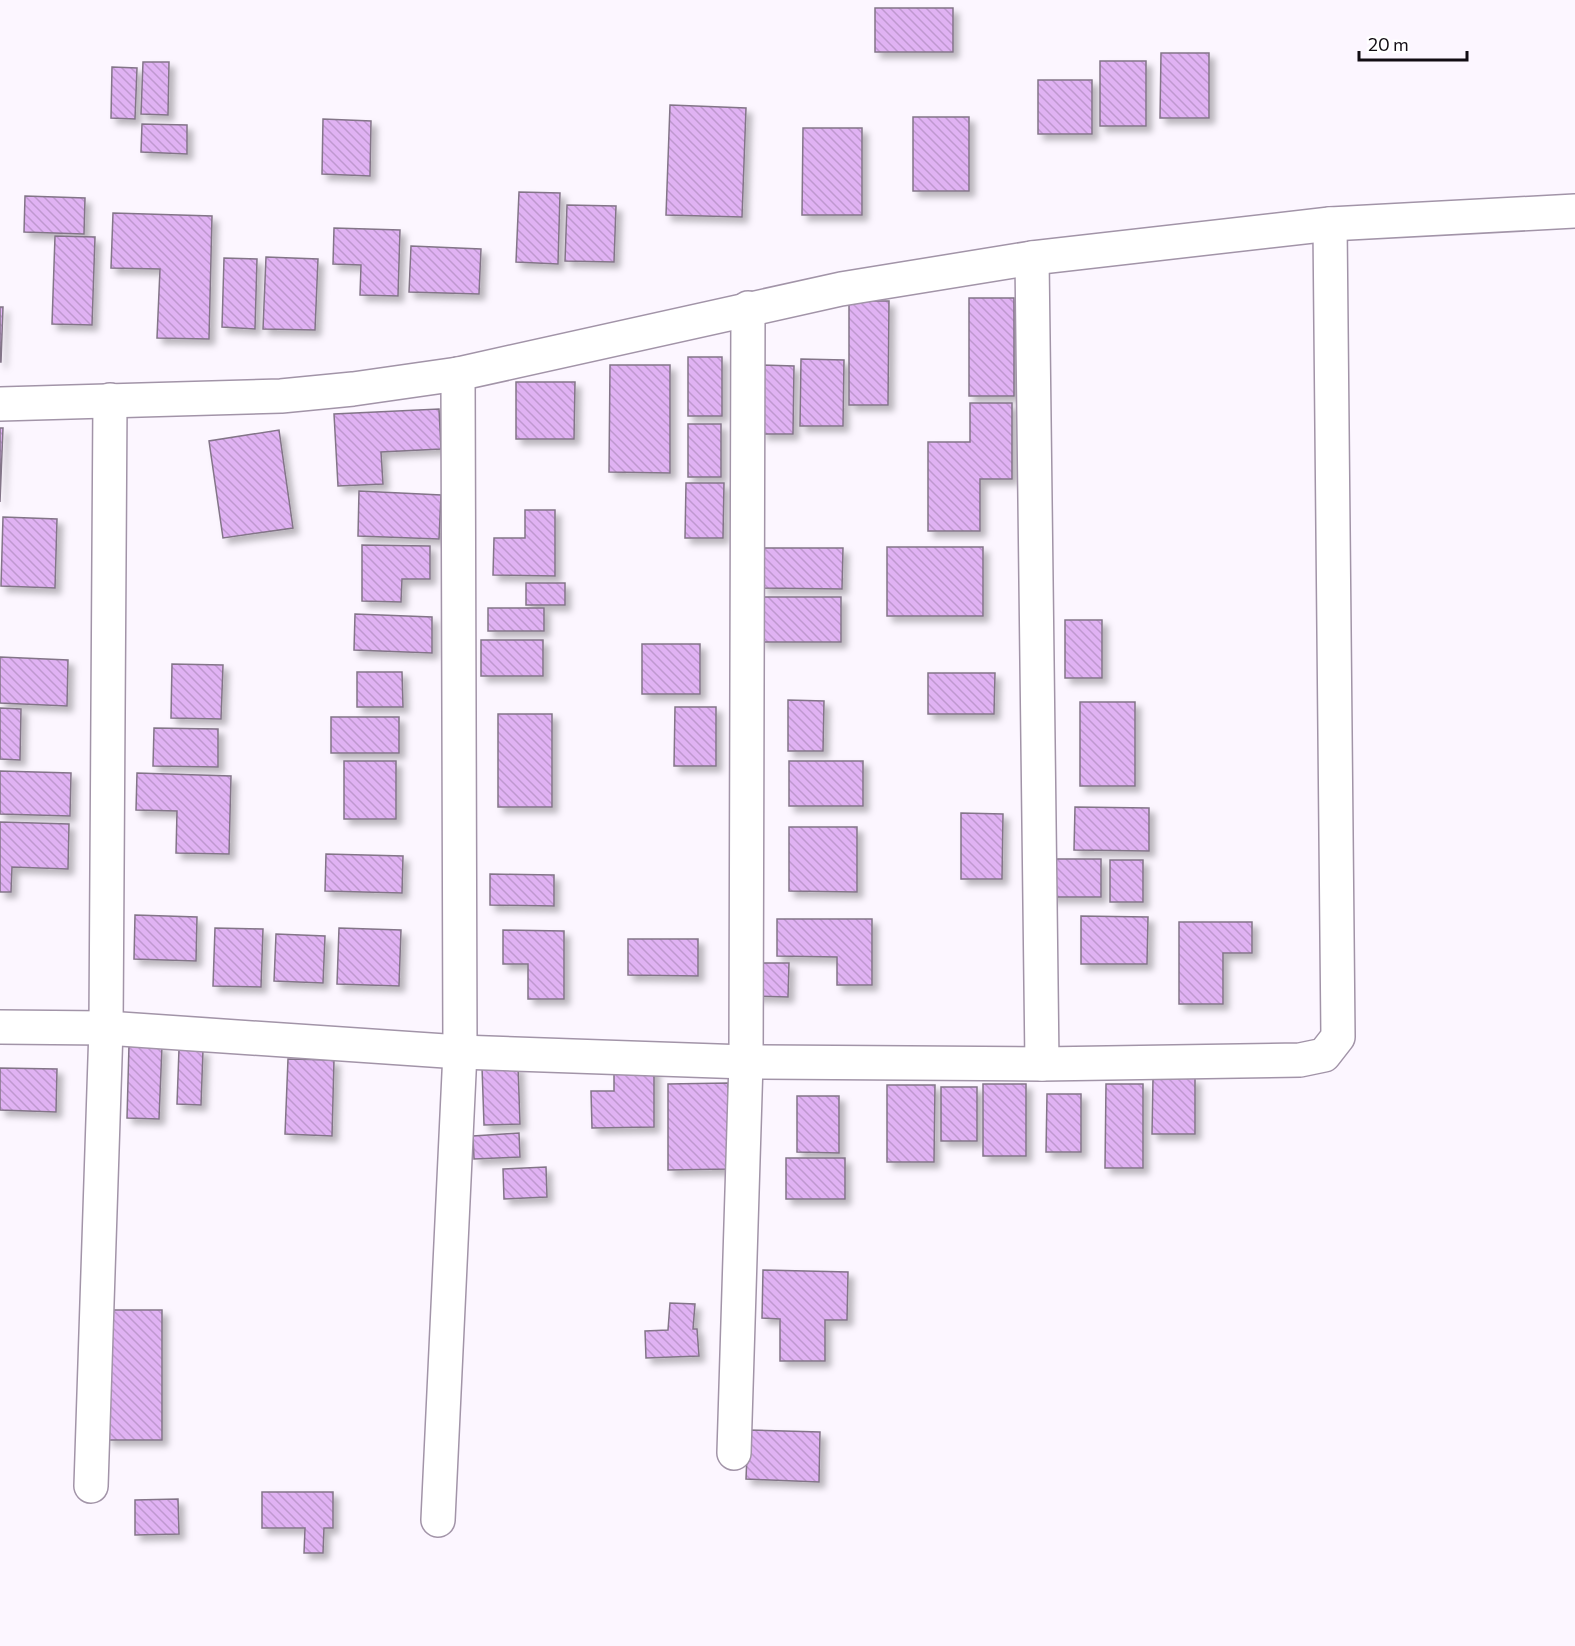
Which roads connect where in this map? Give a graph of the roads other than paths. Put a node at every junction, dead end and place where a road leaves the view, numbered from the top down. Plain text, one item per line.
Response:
1 (1575, 211) edge
2 (1330, 224) junction
3 (1032, 258) junction
4 (748, 308) junction
5 (458, 374) junction
6 (110, 400) junction
7 (0, 404) edge
8 (0, 1027) edge
9 (106, 1028) junction
10 (460, 1052) junction
11 (746, 1062) junction
12 (1042, 1064) junction
13 (734, 1453) dead end
14 (91, 1486) dead end
15 (438, 1520) dead end

1 - 2 street
2 - 3 street
2 - 12 street
3 - 4 street
3 - 12 street
4 - 5 street
4 - 11 street
5 - 6 street
5 - 10 street
6 - 7 street
6 - 9 street
8 - 9 street
9 - 10 street
9 - 14 street
10 - 11 street
10 - 15 street
11 - 12 street
11 - 13 street

